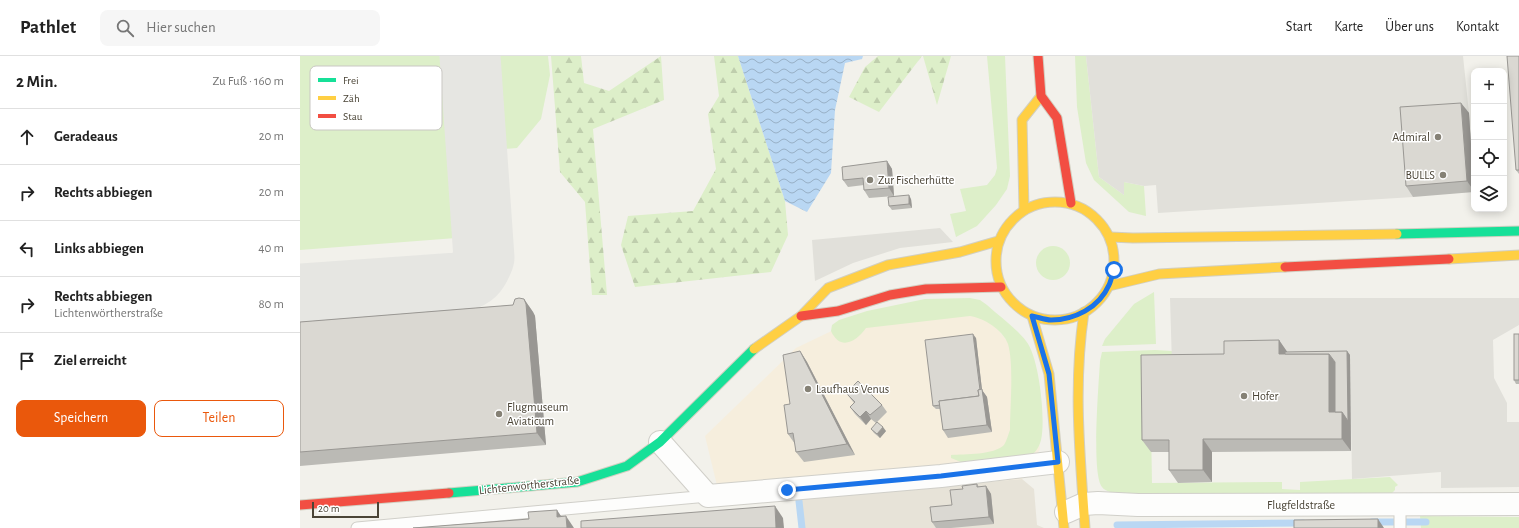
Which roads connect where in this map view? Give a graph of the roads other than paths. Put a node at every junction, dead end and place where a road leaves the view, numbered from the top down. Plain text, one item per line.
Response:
1 (1038, 56) edge
2 (1041, 96) junction
3 (1071, 203) junction
4 (1024, 210) junction
5 (1519, 231) edge
6 (1110, 237) junction
7 (998, 241) junction
8 (1519, 255) edge
9 (1109, 286) junction
10 (1001, 287) junction
11 (1084, 312) junction
12 (801, 316) junction
13 (1032, 316) junction
14 (660, 442) junction
15 (1058, 462) junction
16 (708, 496) junction
17 (1084, 504) junction
18 (1519, 504) edge
19 (300, 505) edge
20 (1403, 516) edge
21 (1063, 521) edge
22 (357, 528) edge
23 (1085, 528) edge

1 - 2 main road
2 - 3 main road
2 - 4 main road
3 - 4 main road
3 - 6 main road
4 - 7 main road
5 - 6 main road
6 - 9 main road
7 - 10 main road
7 - 12 main road, Lichtenwörtherstraße
8 - 9 main road
9 - 11 main road
10 - 12 main road
10 - 13 main road
11 - 13 main road
11 - 17 main road
12 - 14 main road, Lichtenwörtherstraße
13 - 15 main road
14 - 16 street
14 - 19 main road, Lichtenwörtherstraße
15 - 16 street
15 - 21 main road
16 - 22 lane
17 - 20 street, Flugfeldstraße
17 - 21 street
17 - 23 main road
18 - 20 street, Flugfeldstraße

